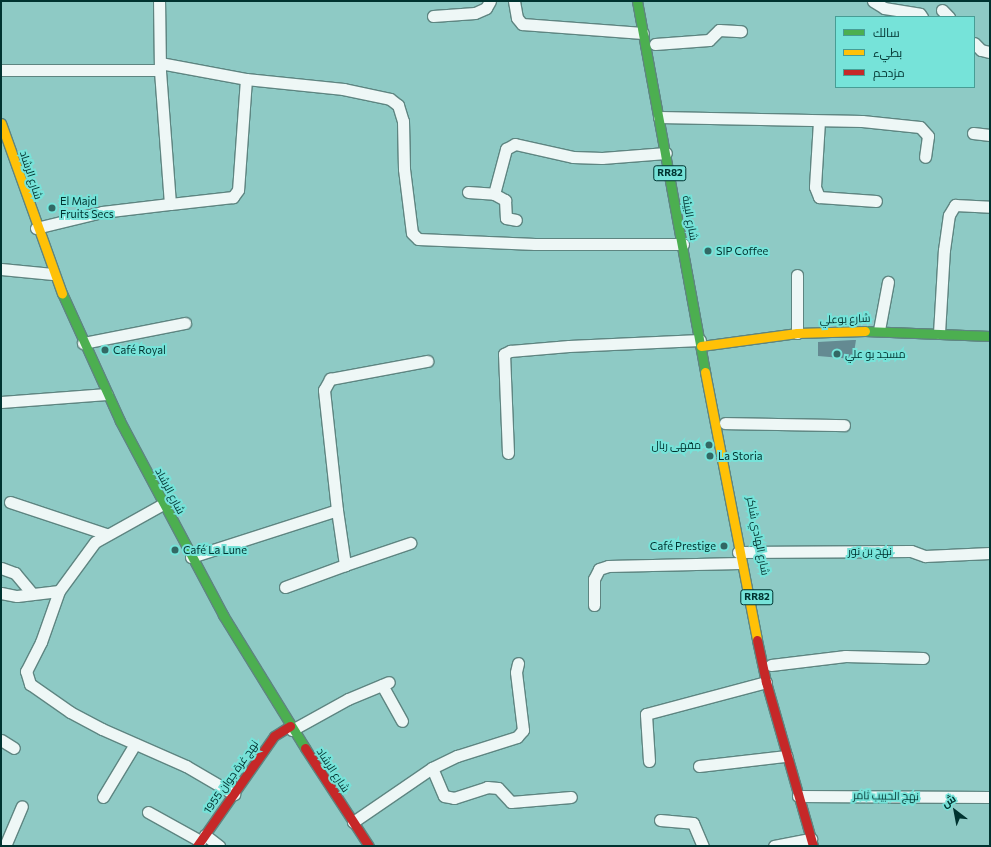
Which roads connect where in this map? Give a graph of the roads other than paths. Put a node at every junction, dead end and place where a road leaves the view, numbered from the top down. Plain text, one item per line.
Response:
1 (159, 1) edge
2 (490, 1) edge
3 (514, 1) edge
4 (637, 1) edge
5 (647, 1) edge
6 (872, 1) edge
7 (433, 16) dead end
8 (921, 16) edge
9 (741, 31) dead end
10 (643, 33) junction
11 (655, 44) junction
12 (975, 44) edge
13 (990, 52) edge
14 (160, 66) junction
15 (1, 70) edge
16 (246, 79) junction
17 (663, 116) junction
18 (819, 121) junction
19 (2, 128) edge
20 (973, 133) dead end
21 (990, 135) edge
22 (666, 153) junction
23 (925, 157) dead end
24 (468, 192) dead end
25 (494, 194) junction
26 (678, 195) junction
27 (876, 200) dead end
28 (170, 204) junction
29 (990, 207) edge
30 (516, 220) dead end
31 (688, 224) dead end
32 (36, 228) junction
33 (689, 243) junction
34 (1, 269) edge
35 (53, 274) junction
36 (797, 275) dead end
37 (888, 282) dead end
38 (185, 323) dead end
39 (879, 330) junction
40 (797, 333) junction
41 (939, 333) junction
42 (990, 336) edge
43 (83, 343) junction
44 (707, 344) junction
45 (427, 361) dead end
46 (719, 391) dead end
47 (107, 394) junction
48 (1, 402) edge
49 (725, 423) junction
50 (844, 425) dead end
51 (508, 453) dead end
52 (10, 502) dead end
53 (163, 504) junction
54 (337, 510) junction
55 (106, 534) junction
56 (410, 543) dead end
57 (990, 553) edge
58 (742, 556) junction
59 (191, 557) junction
60 (346, 564) junction
61 (1, 568) edge
62 (285, 587) dead end
63 (59, 591) junction
64 (1, 593) edge
65 (32, 593) junction
66 (594, 605) dead end
67 (923, 658) dead end
68 (518, 663) dead end
69 (771, 665) junction
70 (770, 682) junction
71 (402, 721) dead end
72 (291, 728) junction
73 (1, 740) edge
74 (135, 744) junction
75 (14, 748) dead end
76 (786, 756) junction
77 (649, 761) dead end
78 (699, 766) dead end
79 (432, 768) junction
80 (234, 794) junction
81 (803, 795) junction
82 (103, 797) dead end
83 (571, 797) dead end
84 (990, 797) edge
85 (22, 806) dead end
86 (148, 812) dead end
87 (660, 820) dead end
88 (353, 822) junction
89 (201, 841) edge
90 (812, 842) edge
91 (5, 846) edge
92 (219, 846) edge
93 (369, 846) edge
94 (703, 846) edge
95 (774, 846) edge
96 (822, 846) edge

1 - 14 street
2 - 7 street
3 - 10 street
4 - 10 main road, شارع البيئة / RR82
5 - 11 main road, شارع البيئة / RR82
6 - 8 street
9 - 11 street
10 - 17 main road, شارع البيئة / RR82
11 - 17 main road, شارع البيئة / RR82
12 - 13 street
14 - 15 street
14 - 16 street
14 - 28 street
16 - 28 street
16 - 33 street
17 - 18 street
17 - 22 main road, شارع البيئة / RR82
17 - 26 main road, شارع البيئة / RR82
18 - 23 street
18 - 27 street
19 - 32 main road, شارع الرشاد
20 - 21 street
22 - 25 street
22 - 26 main road, شارع البيئة / RR82
24 - 25 street
25 - 30 street
26 - 31 main road, شارع البيئة / RR82
26 - 33 main road, شارع البيئة / RR82
28 - 32 street
29 - 41 street
32 - 35 main road, شارع الرشاد
33 - 44 main road, شارع البيئة / RR82
34 - 35 street
35 - 43 main road, شارع الرشاد
36 - 40 street
37 - 39 street
38 - 43 street
39 - 40 main road, شارع بوعلي
39 - 41 main road, شارع بوعلي
40 - 44 main road, شارع بوعلي
41 - 42 main road, شارع بوعلي
43 - 47 main road, شارع الرشاد
44 - 51 street
44 - 58 main road, شارع الهادي شاكر / RR82
45 - 54 street
46 - 49 main road, شارع الهادي شاكر / RR82
47 - 48 street
47 - 53 main road, شارع الرشاد
49 - 50 street
49 - 58 main road, شارع الهادي شاكر / RR82
52 - 55 street
53 - 55 street
53 - 59 main road, شارع الرشاد
54 - 59 street
54 - 60 street
55 - 63 street
56 - 60 street
57 - 58 street, نهج بن نور
58 - 66 street, نهج بن نور
58 - 69 main road, شارع الهادي شاكر / RR82
58 - 70 main road, شارع الهادي شاكر / RR82
59 - 72 main road, شارع الرشاد
60 - 62 street
61 - 65 street
63 - 65 street
63 - 74 street
64 - 65 street
67 - 69 street
68 - 79 street
69 - 70 main road, شارع الهادي شاكر / RR82
70 - 76 main road, شارع الهادي شاكر / RR82
70 - 77 street
70 - 81 main road, شارع الهادي شاكر / RR82
71 - 72 street
72 - 80 main road, نهج غرة جوان 1955
72 - 88 main road, شارع الرشاد
73 - 75 street
74 - 80 street
74 - 82 street
76 - 78 street
76 - 81 main road, شارع الهادي شاكر / RR82
79 - 83 street
79 - 88 street
80 - 89 main road, نهج غرة جوان 1955
81 - 84 street, نهج الحبيب ثامر
81 - 90 main road, شارع الهادي شاكر / RR82
81 - 96 main road, شارع الهادي شاكر / RR82
85 - 91 street
86 - 89 street
87 - 94 street
88 - 93 main road, شارع الرشاد
89 - 92 street
90 - 95 street

